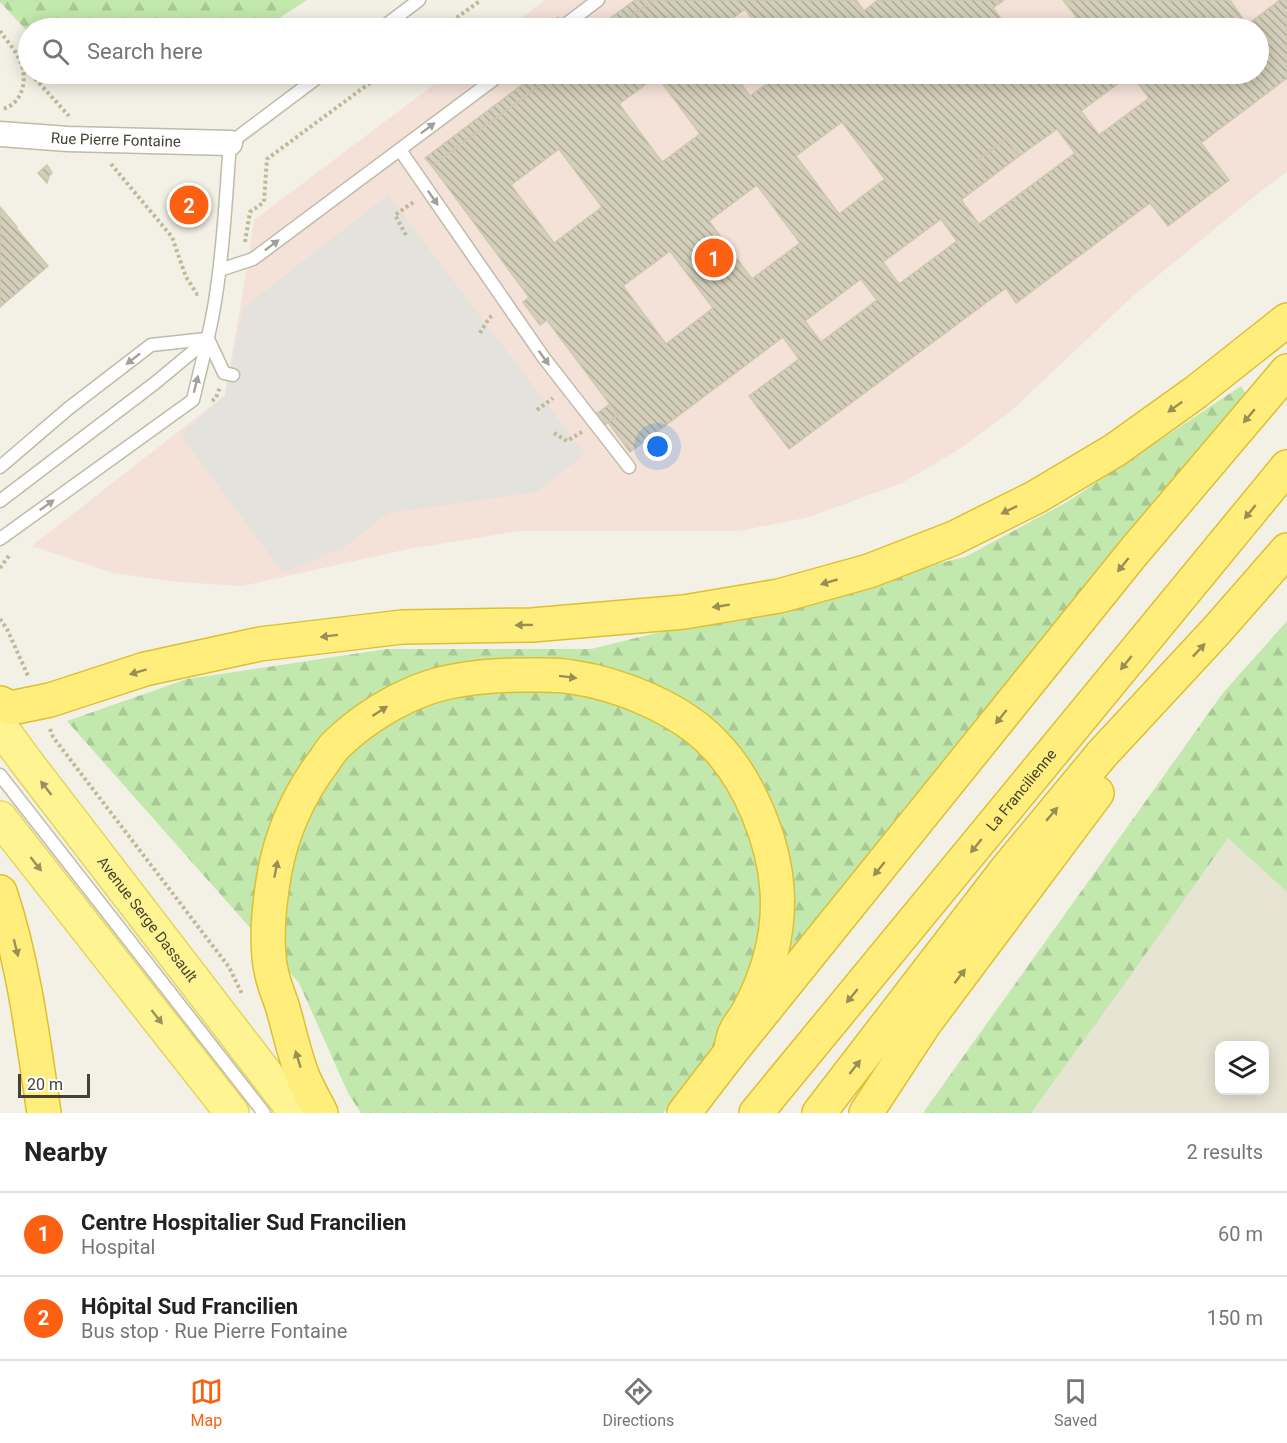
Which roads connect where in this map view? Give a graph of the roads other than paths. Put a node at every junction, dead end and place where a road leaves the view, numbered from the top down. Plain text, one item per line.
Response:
1 (419, 0) edge
2 (598, 0) edge
3 (395, 18) edge
4 (574, 18) edge
5 (309, 84) edge
6 (488, 84) edge
7 (0, 134) edge
8 (230, 143) junction
9 (400, 150) junction
10 (220, 270) junction
11 (1287, 320) edge
12 (208, 339) junction
13 (1287, 371) edge
14 (233, 375) dead end
15 (0, 467) edge
16 (1287, 467) edge
17 (629, 468) dead end
18 (0, 501) edge
19 (0, 539) edge
20 (1287, 550) edge
21 (0, 703) edge
22 (0, 726) edge
23 (1102, 754) junction
24 (0, 775) edge
25 (0, 818) edge
26 (0, 892) edge
27 (925, 1023) junction
28 (730, 1053) junction
29 (44, 1113) edge
30 (231, 1113) edge
31 (264, 1113) edge
32 (296, 1113) edge
33 (321, 1113) edge
34 (684, 1113) edge
35 (756, 1113) edge
36 (819, 1113) edge
37 (866, 1113) edge
38 (885, 1113) edge

1 - 3 lane
2 - 4 lane
5 - 8 lane
9 -> 6 lane
7 - 8 street, Rue Pierre Fontaine
8 - 10 lane
10 -> 9 lane
9 -> 17 lane
10 - 12 lane
11 -> 21 highway
12 - 14 lane
12 -> 15 lane
12 - 18 lane
19 -> 12 lane
13 -> 28 highway
16 -> 35 highway, La Francilienne
23 -> 20 highway
32 -> 22 main road, Avenue Serge Dassault
27 -> 23 highway
36 -> 23 highway
24 - 31 lane
25 -> 30 main road
26 -> 29 highway
27 - 37 highway
27 - 38 highway
33 -> 28 highway
28 - 34 highway

